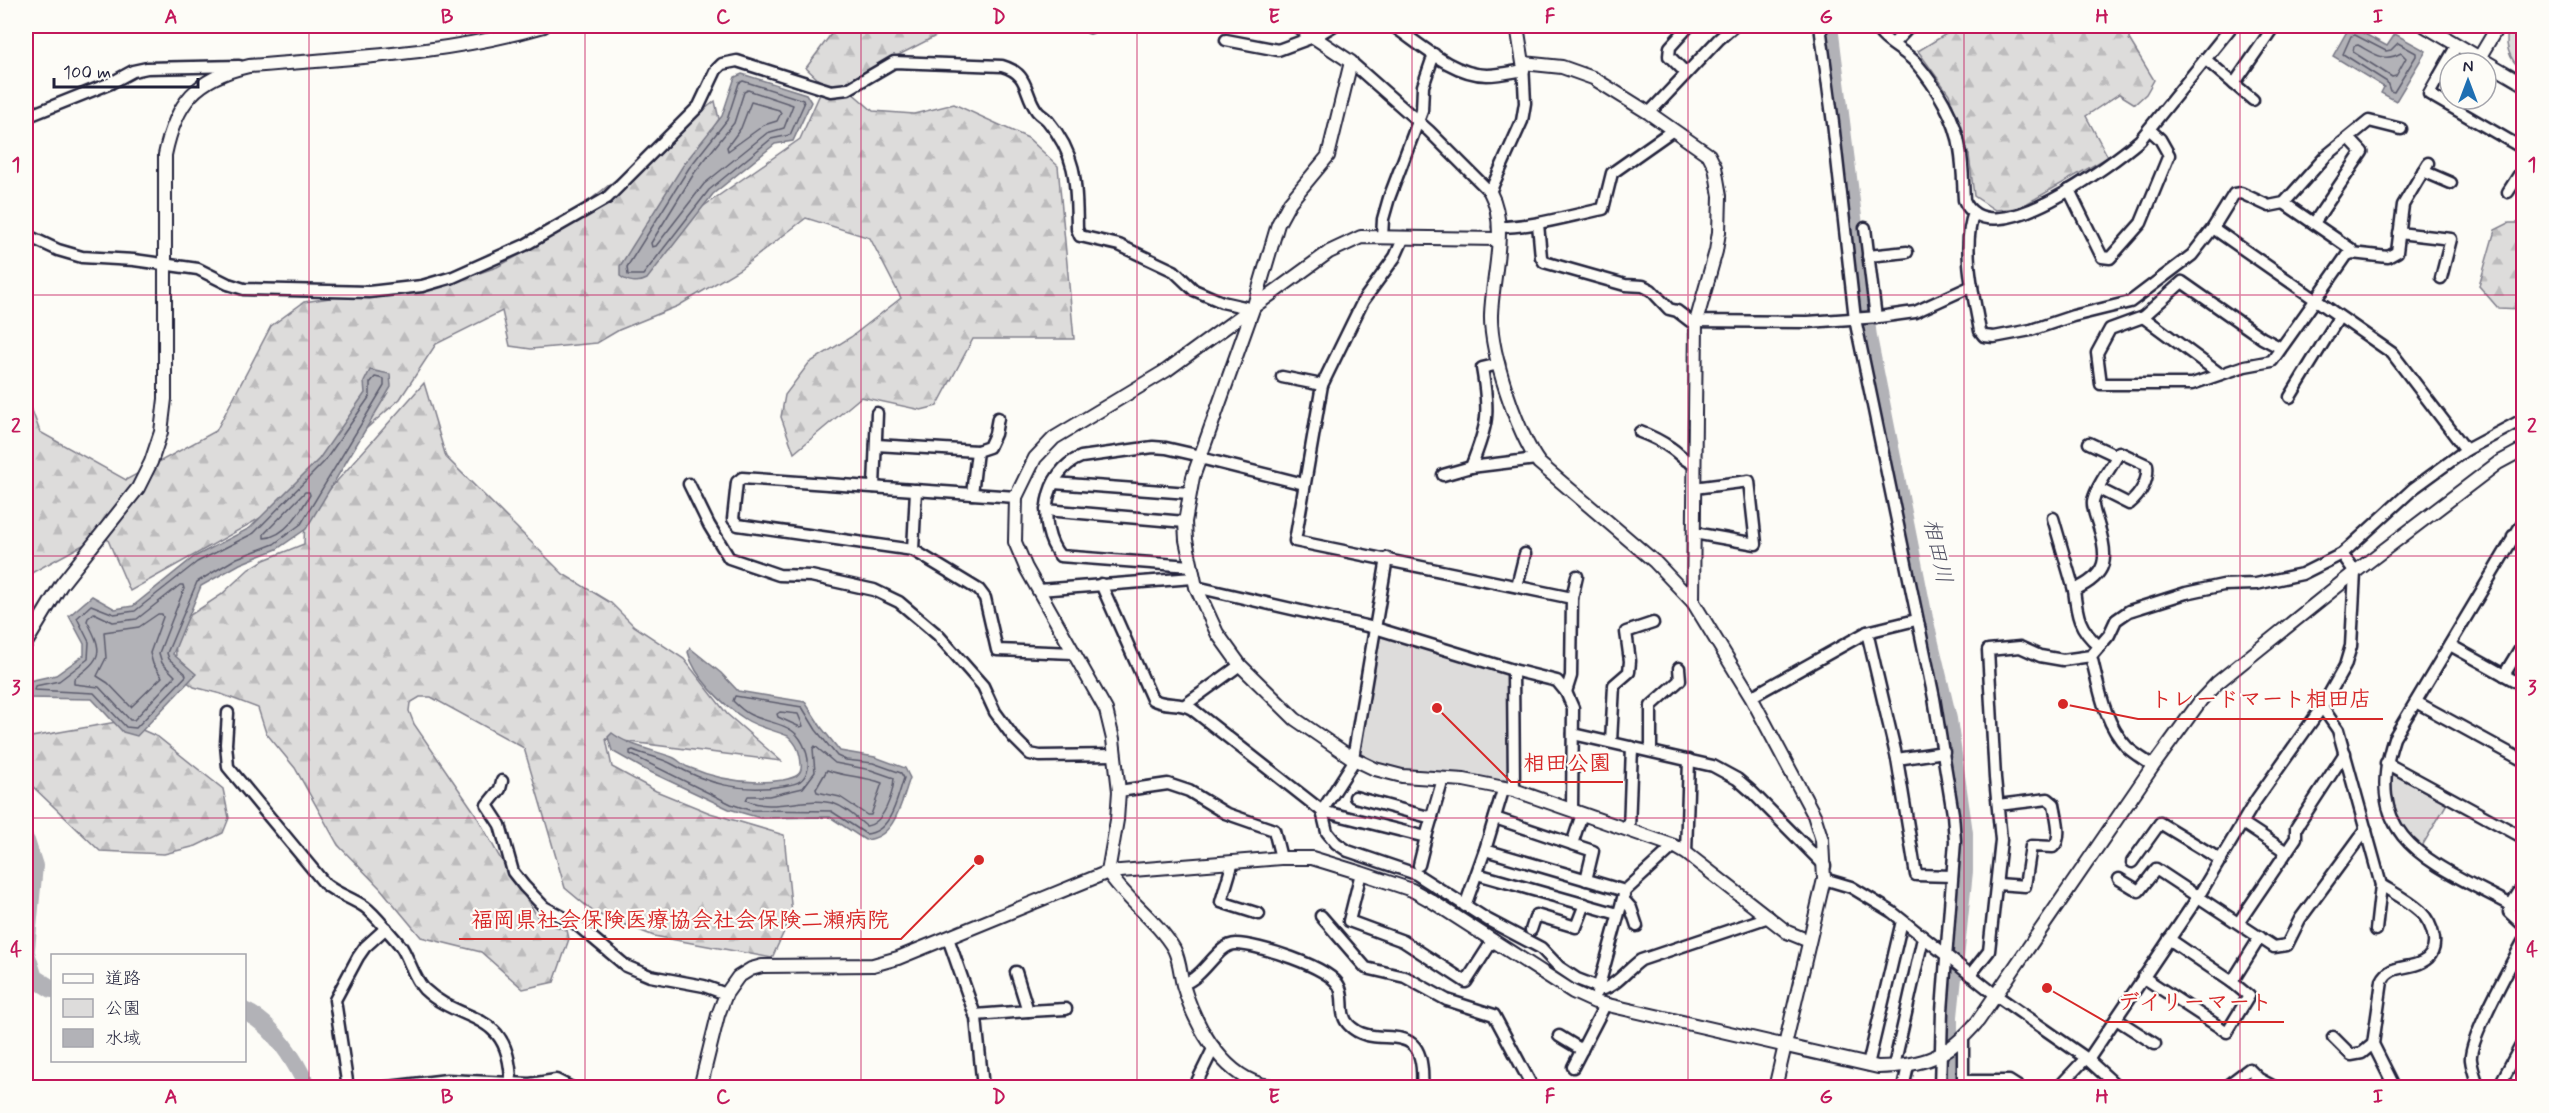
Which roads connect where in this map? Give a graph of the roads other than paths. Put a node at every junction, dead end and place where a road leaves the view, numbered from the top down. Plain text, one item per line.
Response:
1 (544, 26) edge
2 (1297, 26) edge
3 (1333, 26) edge
4 (1393, 26) edge
5 (1517, 26) edge
6 (1689, 26) edge
7 (1734, 26) edge
8 (1820, 26) edge
9 (1876, 26) edge
10 (1910, 26) edge
11 (2232, 26) edge
12 (2274, 26) edge
13 (2425, 26) edge
14 (2499, 26) edge
15 (1316, 36) junction
16 (1226, 40) dead end
17 (1893, 44) junction
18 (2457, 45) junction
19 (2467, 51) edge
20 (2483, 51) edge
21 (1434, 54) junction
22 (2205, 59) junction
23 (1351, 62) junction
24 (249, 66) junction
25 (1524, 67) junction
26 (2498, 69) edge
27 (1686, 73) junction
28 (2234, 84) junction
29 (2523, 84) edge
30 (2253, 100) dead end
31 (1649, 113) junction
32 (26, 117) edge
33 (1418, 121) junction
34 (2149, 129) junction
35 (2401, 129) dead end
36 (1673, 130) junction
37 (2349, 138) junction
38 (2523, 149) edge
39 (2523, 167) edge
40 (2451, 183) dead end
41 (2069, 190) junction
42 (1490, 192) junction
43 (2508, 192) dead end
44 (2283, 203) junction
45 (1974, 213) junction
46 (1538, 224) junction
47 (2314, 224) junction
48 (1865, 228) dead end
49 (2213, 228) junction
50 (1498, 233) junction
51 (2399, 233) junction
52 (26, 236) edge
53 (1382, 237) junction
54 (1404, 237) junction
55 (1907, 252) dead end
56 (2352, 253) junction
57 (1868, 256) junction
58 (166, 265) junction
59 (2441, 278) dead end
60 (1972, 286) junction
61 (2315, 300) junction
62 (1253, 309) junction
63 (2143, 317) junction
64 (2339, 317) junction
65 (1873, 318) junction
66 (1856, 319) junction
67 (1696, 322) junction
68 (2281, 348) junction
69 (1499, 364) junction
70 (2220, 374) junction
71 (1282, 377) dead end
72 (1322, 385) junction
73 (2290, 397) dead end
74 (877, 413) dead end
75 (998, 418) dead end
76 (2523, 419) edge
77 (1640, 432) dead end
78 (2089, 443) dead end
79 (876, 445) junction
80 (2523, 449) edge
81 (2466, 450) junction
82 (977, 451) junction
83 (2117, 456) junction
84 (1200, 457) junction
85 (1536, 459) junction
86 (1694, 464) junction
87 (1471, 467) junction
88 (1443, 475) dead end
89 (1054, 483) junction
90 (689, 484) dead end
91 (1304, 484) junction
92 (874, 487) junction
93 (1694, 488) junction
94 (2099, 489) junction
95 (916, 490) junction
96 (1189, 493) junction
97 (972, 494) junction
98 (1016, 497) junction
99 (1046, 510) junction
100 (2053, 518) dead end
101 (2523, 520) edge
102 (1185, 522) junction
103 (1694, 533) junction
104 (2513, 536) junction
105 (2523, 542) edge
106 (913, 550) junction
107 (1525, 554) dead end
108 (2342, 554) junction
109 (1387, 558) junction
110 (2355, 572) junction
111 (1577, 576) dead end
112 (1193, 577) junction
113 (1101, 584) junction
114 (1518, 586) junction
115 (1039, 590) junction
116 (2073, 591) junction
117 (1572, 598) junction
118 (1693, 602) junction
119 (1916, 620) junction
120 (1653, 623) dead end
121 (1375, 628) junction
122 (1867, 632) junction
123 (2523, 642) edge
124 (26, 643) edge
125 (2450, 645) junction
126 (2099, 646) junction
127 (1074, 652) junction
128 (2091, 656) junction
129 (1240, 664) junction
130 (1679, 668) dead end
131 (1513, 670) junction
132 (2504, 675) junction
133 (2523, 686) edge
134 (1566, 692) junction
135 (1751, 697) junction
136 (2416, 702) junction
137 (1185, 705) junction
138 (2322, 707) junction
139 (228, 713) dead end
140 (1573, 734) junction
141 (1611, 742) junction
142 (1632, 747) junction
143 (1651, 751) junction
144 (1944, 752) junction
145 (2345, 753) junction
146 (1115, 755) junction
147 (1352, 758) junction
148 (1897, 759) junction
149 (1689, 760) junction
150 (2523, 761) edge
151 (2386, 763) junction
152 (2153, 766) junction
153 (1443, 779) junction
154 (502, 781) dead end
155 (1509, 789) junction
156 (1119, 791) junction
157 (1354, 797) dead end
158 (1998, 805) junction
159 (1322, 811) junction
160 (1577, 812) junction
161 (1432, 818) junction
162 (1495, 818) junction
163 (2244, 824) junction
164 (2366, 829) junction
165 (1629, 830) junction
166 (1426, 837) junction
167 (2523, 838) edge
168 (1572, 844) junction
169 (1674, 846) junction
170 (1485, 850) junction
171 (2285, 851) junction
172 (1686, 852) junction
173 (1281, 858) junction
174 (2221, 860) junction
175 (1233, 862) junction
176 (2133, 862) dead end
177 (1419, 865) dead end
178 (1108, 872) junction
179 (1361, 873) junction
180 (1824, 873) junction
181 (1477, 874) junction
182 (1952, 876) junction
183 (2119, 879) dead end
184 (1586, 880) junction
185 (1997, 884) junction
186 (2523, 884) edge
187 (2381, 885) junction
188 (1624, 895) junction
189 (2198, 897) junction
190 (1584, 904) junction
191 (2511, 905) junction
192 (1465, 906) junction
193 (1259, 914) dead end
194 (1618, 914) junction
195 (1321, 916) dead end
196 (1769, 917) junction
197 (1902, 921) junction
198 (2239, 922) junction
199 (1637, 926) dead end
200 (2523, 926) edge
201 (386, 928) junction
202 (1531, 930) dead end
203 (2376, 930) dead end
204 (2260, 937) junction
205 (948, 938) junction
206 (1923, 938) junction
207 (2169, 939) junction
208 (1493, 940) junction
209 (2523, 940) edge
210 (1809, 941) junction
211 (1947, 957) junction
212 (1965, 971) junction
213 (1016, 972) dead end
214 (2143, 977) junction
215 (2232, 982) junction
216 (1183, 984) junction
217 (1598, 988) junction
218 (726, 994) junction
219 (1997, 996) junction
220 (1600, 1004) junction
221 (1066, 1009) dead end
222 (1028, 1011) junction
223 (975, 1015) junction
224 (2116, 1019) junction
225 (1559, 1036) dead end
226 (2332, 1037) dead end
227 (1960, 1040) junction
228 (2523, 1040) edge
229 (2155, 1044) dead end
230 (2373, 1044) junction
231 (1214, 1047) junction
232 (1784, 1047) junction
233 (1582, 1050) junction
234 (1942, 1054) junction
235 (2087, 1059) junction
236 (1868, 1065) junction
237 (1894, 1066) junction
238 (1908, 1066) junction
239 (1573, 1067) dead end
240 (511, 1084) junction
241 (348, 1088) edge
242 (380, 1088) edge
243 (572, 1088) edge
244 (700, 1088) edge
245 (983, 1088) edge
246 (1194, 1088) edge
247 (1288, 1088) edge
248 (1422, 1088) edge
249 (1533, 1088) edge
250 (1775, 1088) edge
251 (1903, 1088) edge
252 (1940, 1088) edge
253 (2020, 1088) edge
254 (2058, 1088) edge
255 (2119, 1088) edge
256 (2224, 1088) edge
257 (2276, 1088) edge
258 (2395, 1088) edge
259 (2479, 1088) edge
260 (2498, 1088) edge

1 - 24 street
2 - 15 street
3 - 15 street
4 - 21 street
5 - 25 street
6 - 27 street
7 - 27 street
8 - 66 street
9 - 17 street
10 - 17 street
11 - 22 street
12 - 28 street
13 - 18 street
14 - 20 street
15 - 16 street
15 - 23 street
17 - 45 street
18 - 19 street
18 - 38 street
21 - 25 street
21 - 33 street
22 - 28 street
22 - 34 street
23 - 33 street
23 - 62 street
24 - 32 street
24 - 58 street
25 - 31 street
25 - 42 street
26 - 29 street
27 - 31 street
28 - 30 street
31 - 36 street
33 - 42 street
33 - 53 street
34 - 41 street
34 - 41 street
35 - 37 street
36 - 46 street
36 - 67 street
37 - 44 street
37 - 47 street
39 - 43 street
40 - 51 street
41 - 45 street
42 - 50 street
44 - 47 street
44 - 49 street
45 - 60 street
46 - 50 street
46 - 67 street
47 - 56 street
48 - 57 street
49 - 60 street
49 - 61 street
50 - 54 street
50 - 69 street
51 - 56 street
51 - 59 street
52 - 58 street
53 - 54 street
53 - 62 street
54 - 72 street
55 - 57 street
56 - 61 street
57 - 65 street
58 - 62 street
58 - 124 street
60 - 65 street
61 - 64 street
61 - 68 street
62 - 84 street
62 - 98 street
63 - 68 street
63 - 70 street
63 - 70 street
64 - 73 street
64 - 81 street
65 - 66 street
66 - 67 street
66 - 119 street
67 - 86 street
68 - 70 street
69 - 85 street
69 - 87 street
71 - 72 street
72 - 91 street
74 - 79 street
75 - 82 street
76 - 81 street
77 - 86 street
78 - 83 street
79 - 82 street
79 - 92 street
80 - 110 street
81 - 108 street
82 - 97 street
83 - 94 street
83 - 94 street
84 - 89 street
84 - 91 street
84 - 96 street
85 - 87 street
85 - 118 street
86 - 93 street
87 - 88 street
89 - 96 street
89 - 99 street
90 - 146 street
91 - 109 street
92 - 95 street
92 - 106 street
93 - 103 street
93 - 103 street
94 - 116 street
95 - 97 street
95 - 106 street
96 - 102 street
97 - 98 street
98 - 115 street
99 - 102 street
99 - 112 street
100 - 116 street
101 - 104 street
102 - 112 street
103 - 118 street
104 - 105 street
104 - 125 street
106 - 127 street
107 - 114 street
108 - 110 street
108 - 126 street
109 - 114 street
109 - 121 street
110 - 138 street
110 - 152 street
111 - 117 street
112 - 113 street
112 - 121 street
112 - 129 street
113 - 115 street
113 - 137 street
114 - 117 street
115 - 127 street
116 - 126 street
117 - 134 street
118 - 135 street
119 - 122 street
119 - 144 street
120 - 141 street
121 - 131 street
121 - 147 street
122 - 135 street
122 - 148 street
123 - 132 street
125 - 132 street
125 - 136 street
126 - 128 street
127 - 146 street
128 - 152 street
128 - 158 street
129 - 137 street
129 - 147 street
130 - 143 street
131 - 134 street
131 - 155 street
132 - 133 street
134 - 140 street
135 - 180 street
136 - 150 street
136 - 151 street
137 - 159 street
138 - 145 street
138 - 163 street
139 - 201 street
140 - 141 street
140 - 160 street
141 - 142 street
142 - 143 street
142 - 165 street
143 - 149 street
144 - 148 street
144 - 182 street
145 - 164 street
145 - 171 street
146 - 156 street
147 - 153 street
147 - 159 street
148 - 182 street
149 - 172 street
149 - 180 street
151 - 167 street
151 - 191 street
152 - 219 street
153 - 155 street
153 - 161 street
154 - 218 street
155 - 160 street
155 - 162 street
156 - 173 street
156 - 178 street
157 - 161 street
158 - 185 street
158 - 185 street
159 - 166 street
159 - 192 street
160 - 165 street
160 - 168 street
161 - 166 street
162 - 168 street
162 - 170 street
163 - 171 street
163 - 174 street
164 - 187 street
164 - 204 street
165 - 169 street
166 - 177 street
168 - 184 street
169 - 172 street
169 - 188 street
170 - 181 street
170 - 184 street
171 - 198 street
172 - 196 street
173 - 175 street
173 - 179 street
174 - 176 street
174 - 189 street
175 - 178 street
175 - 193 street
178 - 205 street
178 - 216 street
179 - 208 street
179 - 208 street
180 - 197 street
180 - 210 street
181 - 190 street
181 - 192 street
182 - 211 street
183 - 189 street
184 - 188 street
185 - 212 street
186 - 191 street
187 - 203 street
187 - 230 street
188 - 194 street
188 - 199 street
189 - 198 street
189 - 207 street
190 - 194 street
190 - 202 street
191 - 200 street
192 - 217 street
194 - 217 street
195 - 249 street
196 - 210 street
196 - 217 street
197 - 206 street
197 - 236 street
198 - 204 street
201 - 240 street
201 - 241 street
204 - 215 street
205 - 218 street
205 - 223 street
206 - 211 street
206 - 237 street
207 - 214 street
207 - 215 street
208 - 220 street
209 - 259 street
210 - 232 street
211 - 212 street
211 - 234 street
212 - 219 street
213 - 222 street
214 - 215 street
214 - 224 street
216 - 231 street
216 - 248 street
217 - 220 street
218 - 244 street
219 - 227 street
219 - 235 street
220 - 232 street
220 - 233 street
221 - 222 street
222 - 223 street
223 - 245 street
224 - 229 street
224 - 235 street
225 - 233 street
226 - 230 street
227 - 234 street
227 - 253 street
228 - 260 street
230 - 258 street
231 - 246 street
231 - 247 street
232 - 236 street
232 - 250 street
233 - 239 street
234 - 238 street
234 - 252 street
235 - 254 street
235 - 255 street
236 - 237 street
237 - 238 street
238 - 251 street
240 - 242 street
240 - 243 street
256 - 257 street

